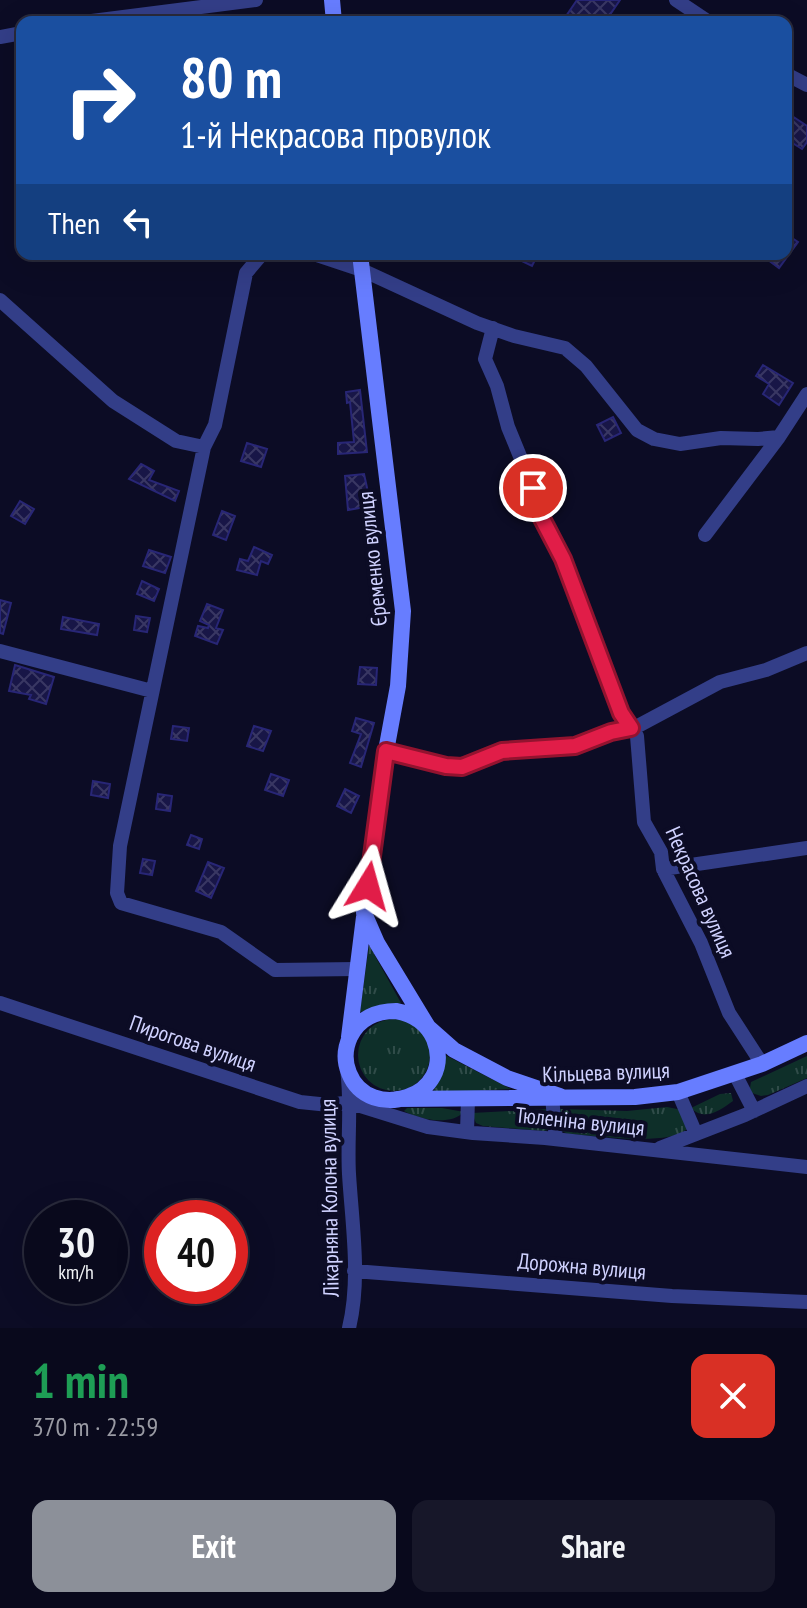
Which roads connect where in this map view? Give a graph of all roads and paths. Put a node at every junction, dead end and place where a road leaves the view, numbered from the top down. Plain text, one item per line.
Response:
1 (256, 0) edge
2 (676, 0) edge
3 (131, 16) edge
4 (700, 16) edge
5 (257, 260) edge
6 (361, 262) edge
7 (0, 300) edge
8 (493, 328) junction
9 (807, 394) edge
10 (779, 437) junction
11 (204, 447) junction
12 (705, 535) dead end
13 (0, 651) edge
14 (807, 653) edge
15 (152, 691) junction
16 (631, 728) junction
17 (386, 751) junction
18 (807, 848) edge
19 (663, 869) junction
20 (364, 913) junction
21 (357, 969) junction
22 (0, 1003) edge
23 (428, 1027) junction
24 (348, 1042) junction
25 (807, 1043) edge
26 (762, 1064) junction
27 (347, 1067) junction
28 (735, 1074) junction
29 (807, 1086) edge
30 (678, 1092) junction
31 (556, 1096) junction
32 (374, 1098) junction
33 (397, 1099) junction
34 (468, 1099) junction
35 (351, 1103) junction
36 (754, 1111) junction
37 (467, 1132) junction
38 (696, 1134) junction
39 (556, 1139) junction
40 (655, 1150) junction
41 (807, 1167) edge
42 (354, 1271) junction
43 (807, 1302) edge
44 (349, 1328) edge

1 - 3 street
2 - 4 street
5 - 11 street
6 - 8 street
6 - 17 street, Єременко вулиця
7 - 11 street
8 - 10 street
8 - 16 street, Некрасова вулиця
9 - 10 street
10 - 12 street
11 - 15 street
13 - 15 street
14 - 16 street
15 - 21 street
16 - 17 street
16 - 19 street, Некрасова вулиця
17 - 20 street, Єременко вулиця
18 - 19 street
19 - 26 street, Некрасова вулиця
20 - 21 street, Єременко вулиця
20 - 23 street
21 - 24 street, Єременко вулиця
22 - 35 street, Пирогова вулиця
23 - 24 street
23 - 31 street
23 - 33 street
24 - 27 street
25 - 26 street, Кільцева вулиця
26 - 28 street, Кільцева вулиця
27 - 32 street
27 - 35 street, Лікарняна Колона вулиця
28 - 30 street, Кільцева вулиця
28 - 36 street
29 - 36 street
30 - 31 street, Кільцева вулиця
30 - 38 street
31 - 34 street, Кільцева вулиця
31 - 39 street
32 - 33 street, Кільцева вулиця
32 - 35 street, Пирогова вулиця
33 - 34 street, Кільцева вулиця
34 - 37 street
35 - 37 street, Тюленіна вулиця
35 - 42 street, Лікарняна Колона вулиця
36 - 38 street
37 - 39 street, Тюленіна вулиця
38 - 40 street
39 - 40 street, Тюленіна вулиця
40 - 41 street, Тюленіна вулиця
42 - 43 street, Дорожна вулиця
42 - 44 street, Лікарняна Колона вулиця

